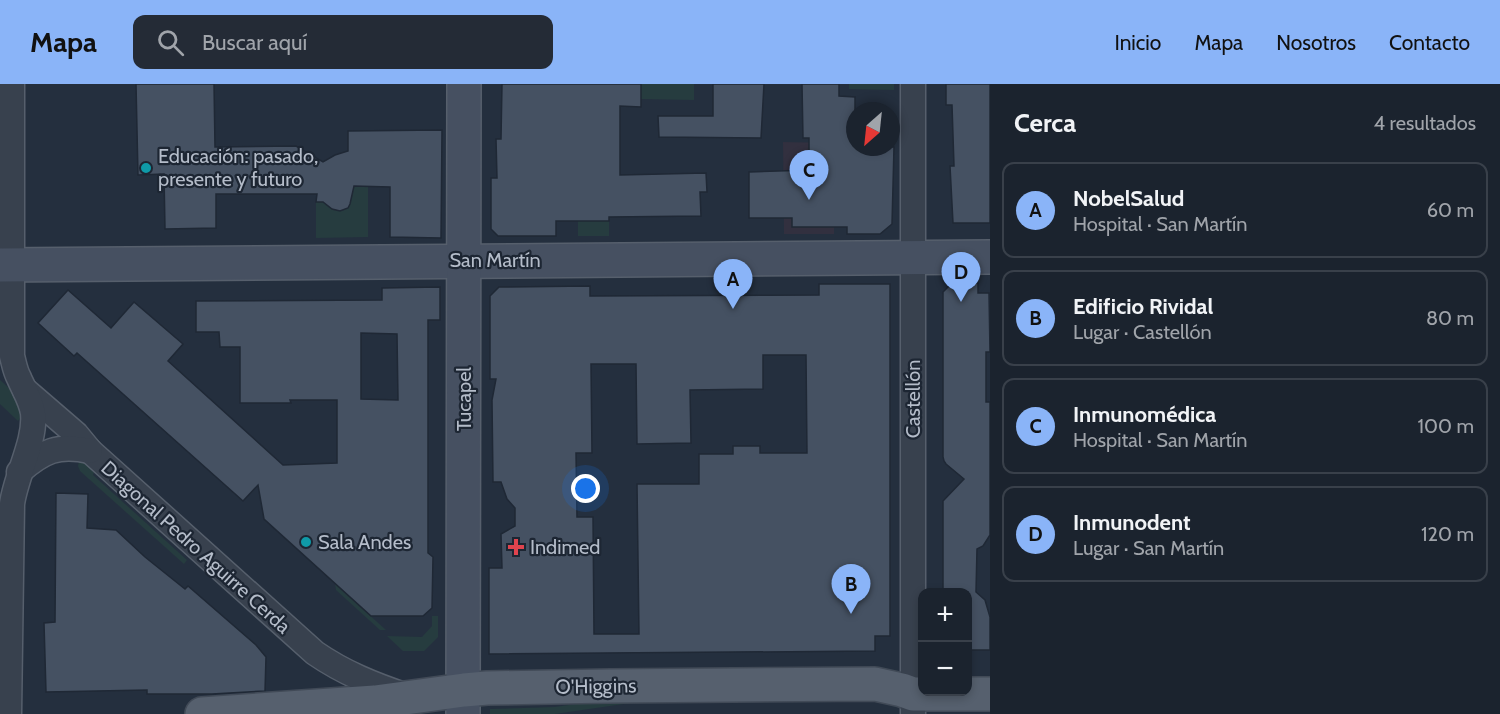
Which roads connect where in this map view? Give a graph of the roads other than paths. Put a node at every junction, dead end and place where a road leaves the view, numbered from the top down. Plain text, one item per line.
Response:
1 (12, 84) edge
2 (464, 84) edge
3 (913, 84) edge
4 (913, 257) junction
5 (990, 257) edge
6 (464, 261) junction
7 (6, 264) edge
8 (0, 367) edge
9 (25, 390) junction
10 (90, 451) junction
11 (19, 472) junction
12 (990, 694) edge
13 (412, 698) junction
14 (464, 702) edge
15 (913, 704) edge
16 (9, 714) edge
17 (202, 714) edge

1 - 7 street
2 - 6 main road, Tucapel
3 - 4 street, Castellón
4 - 5 main road, San Martín
4 - 6 main road, San Martín
4 - 15 street, Castellón
6 - 7 main road, San Martín
6 - 14 main road, Tucapel
7 - 9 street
8 - 9 street, Diagonal Pedro Aguirre Cerda
9 - 10 street, Diagonal Pedro Aguirre Cerda
9 - 11 street
10 - 11 street
10 - 13 street, Diagonal Pedro Aguirre Cerda
11 - 16 street
12 - 15 main road, O'Higgins
13 - 14 main road, O'Higgins
13 - 17 main road, O'Higgins
14 - 15 main road, O'Higgins

